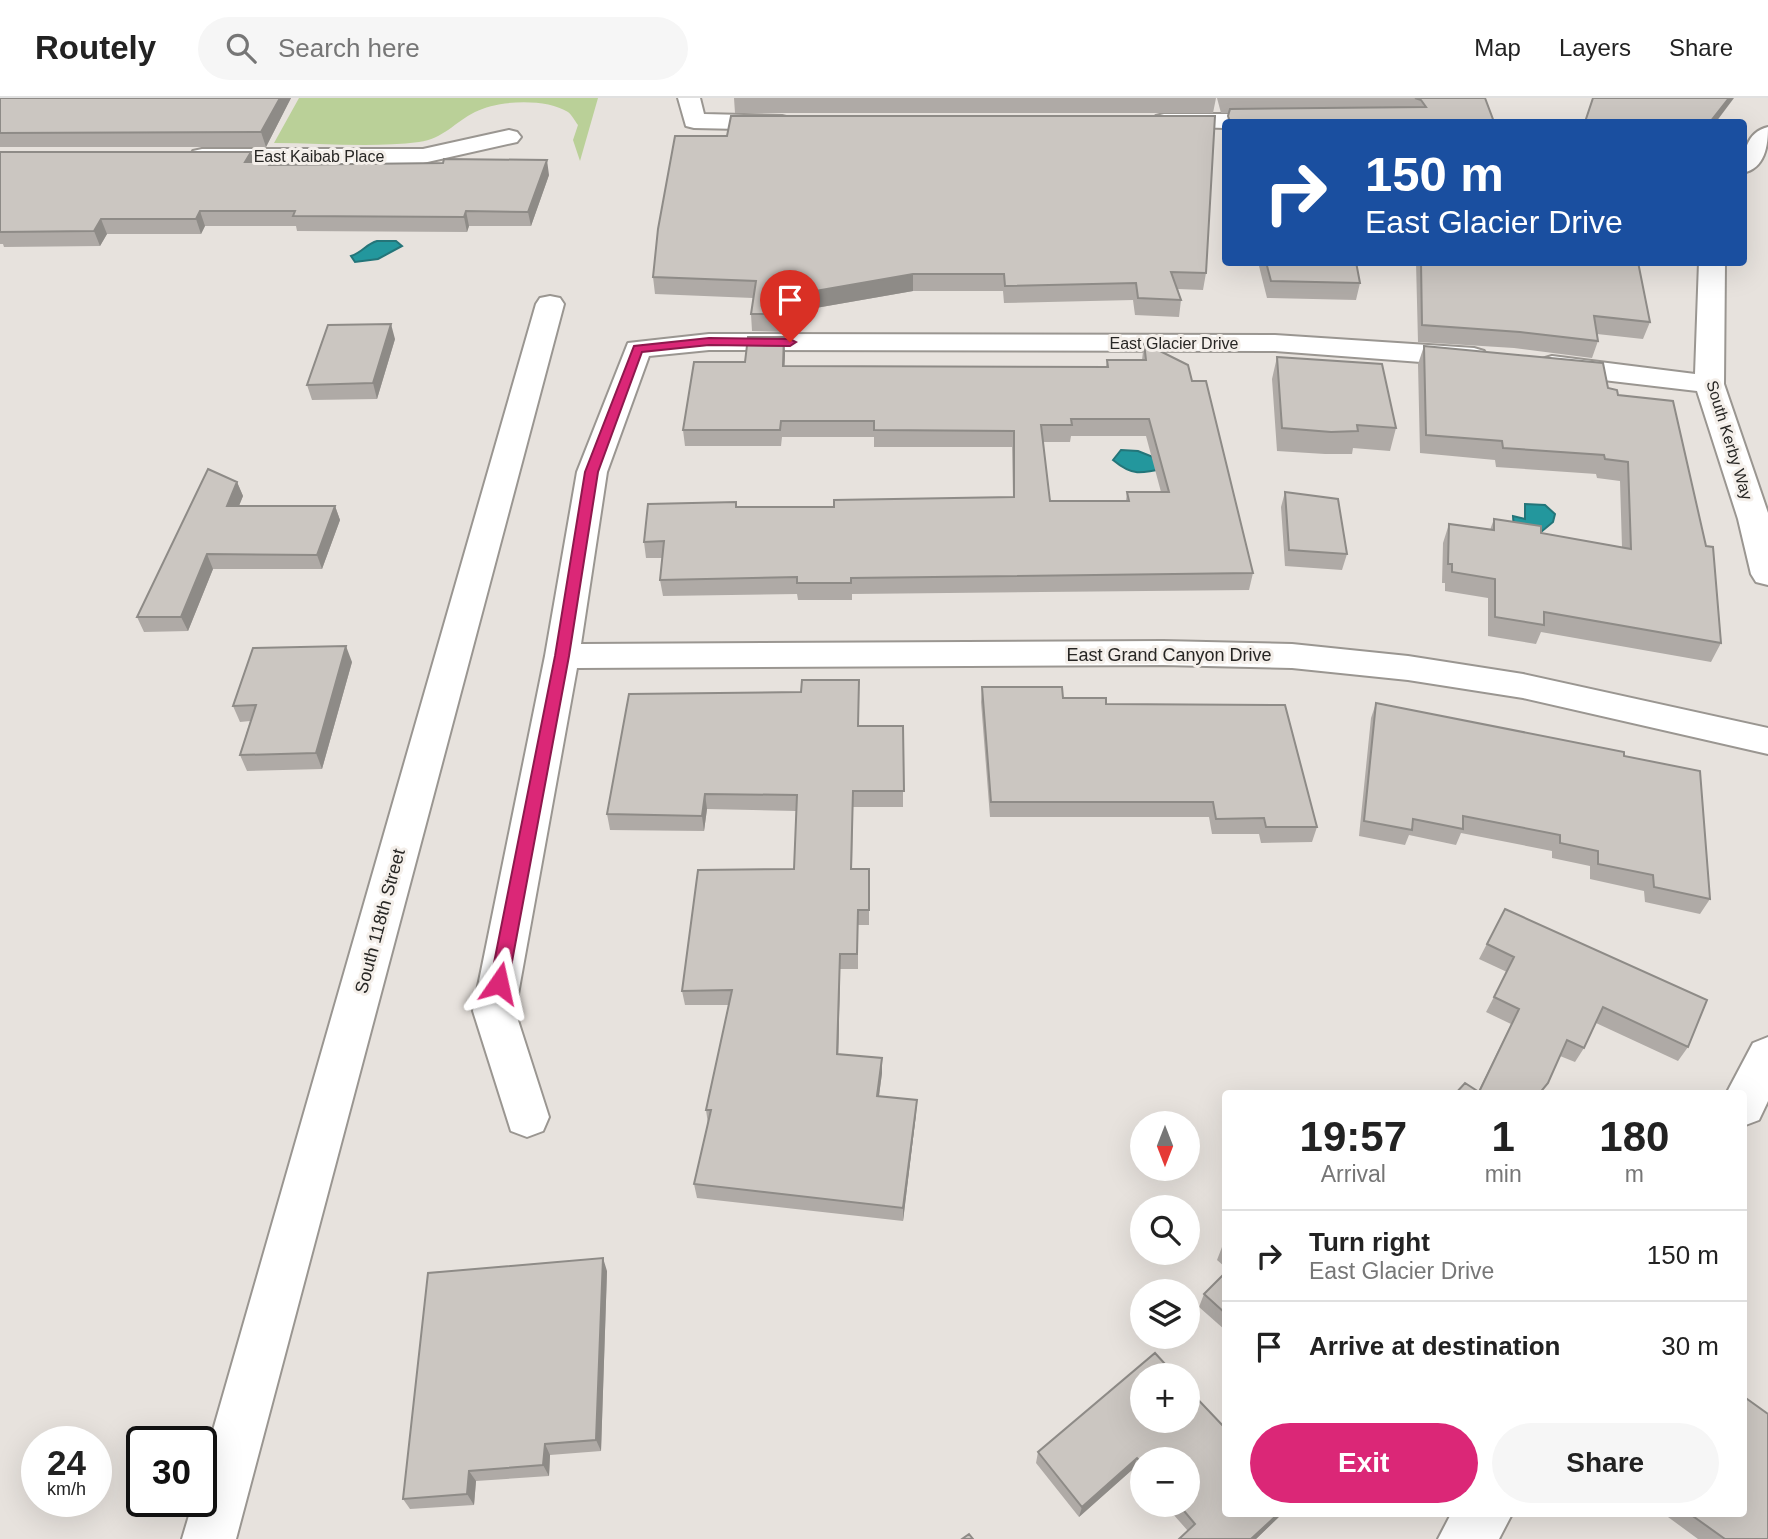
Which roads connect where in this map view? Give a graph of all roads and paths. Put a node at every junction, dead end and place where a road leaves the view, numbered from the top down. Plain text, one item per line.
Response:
1 (691, 109) edge
2 (1138, 121) edge
3 (1222, 121) edge
4 (806, 123) edge
5 (1768, 134) edge
6 (509, 137) dead end
7 (175, 156) edge
8 (1747, 161) edge
9 (1712, 266) edge
10 (550, 304) dead end
11 (1709, 384) junction
12 (1768, 574) edge
13 (562, 656) junction
14 (1768, 741) edge
15 (1768, 1056) edge
16 (1747, 1098) edge
17 (527, 1117) dead end
18 (1483, 1517) edge
19 (209, 1539) edge
20 (1465, 1539) edge

1 - 4 street
2 - 3 street
5 - 8 street
6 - 7 street, East Kaibab Place
9 - 11 street, South Kerby Way
10 - 19 street, South 118th Street
11 - 12 street, South Kerby Way
11 - 13 street, East Glacier Drive
13 - 14 street, East Grand Canyon Drive
13 - 17 street
15 - 16 street
18 - 20 street

